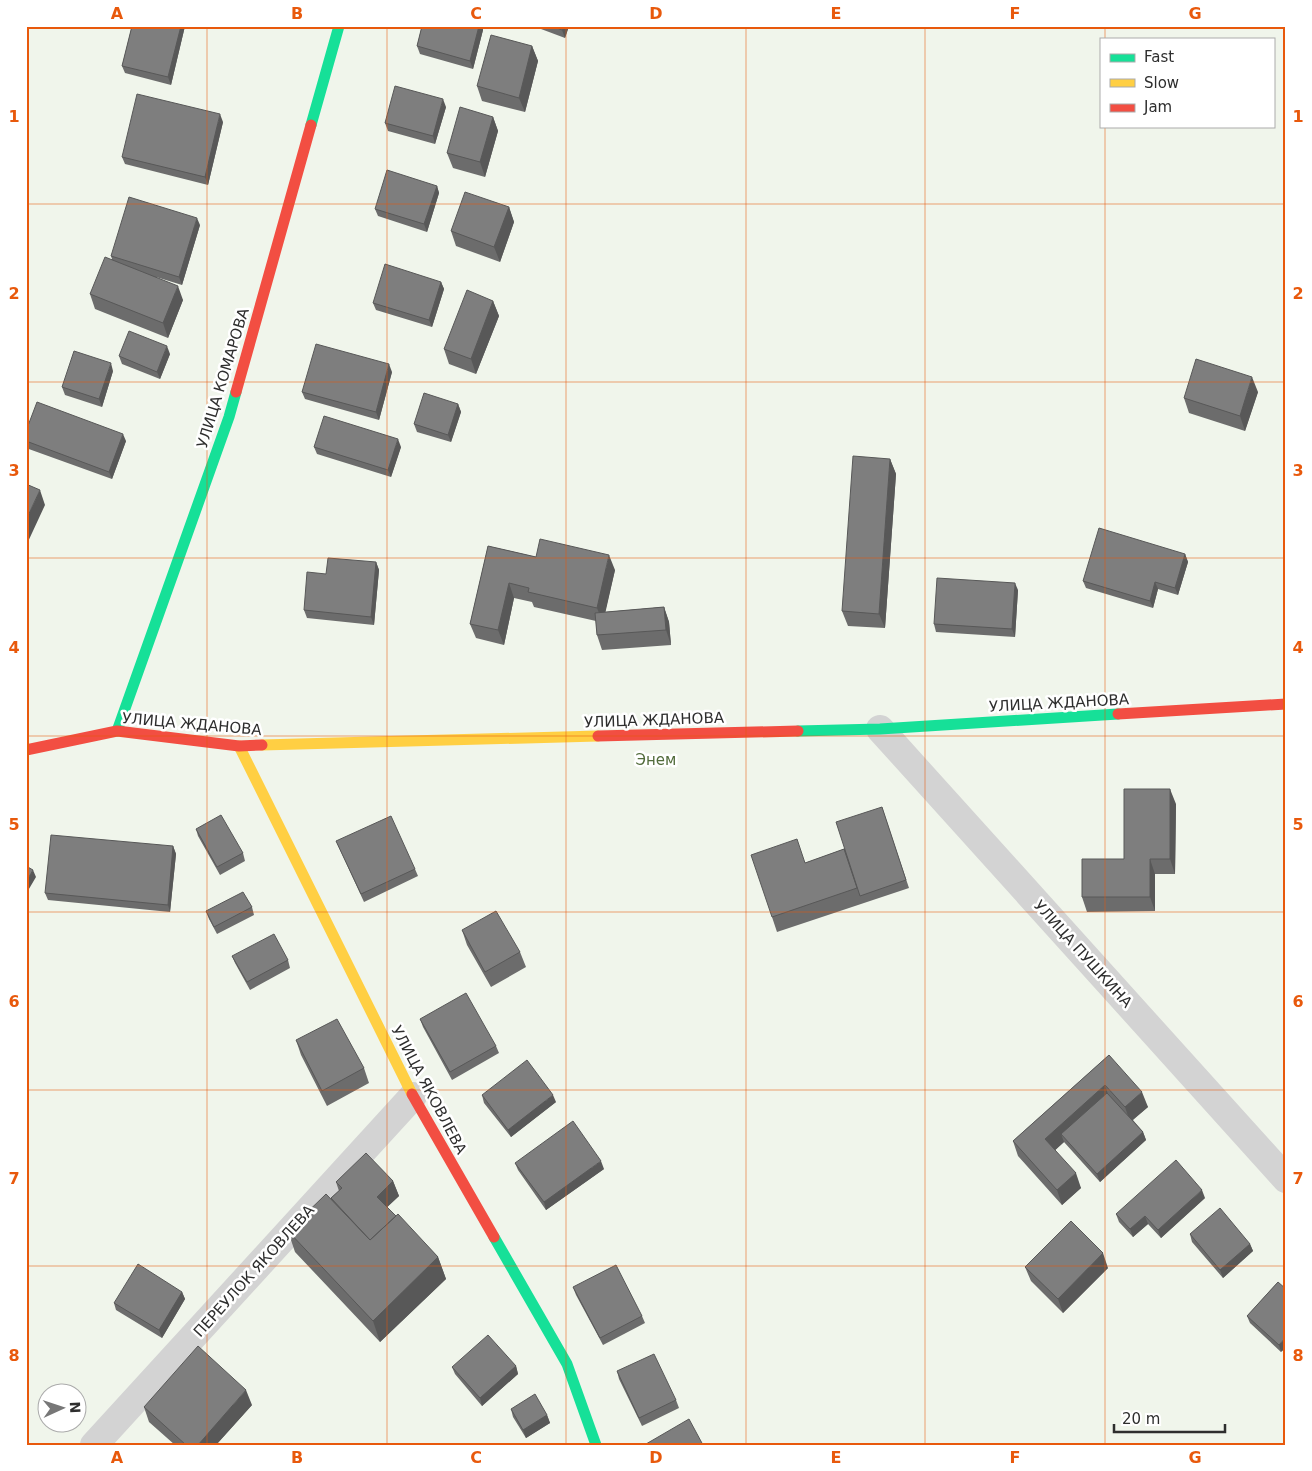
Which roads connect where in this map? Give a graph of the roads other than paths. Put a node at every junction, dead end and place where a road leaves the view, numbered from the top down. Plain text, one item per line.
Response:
1 (339, 26) edge
2 (1286, 704) edge
3 (880, 729) junction
4 (117, 731) junction
5 (239, 746) junction
6 (26, 750) edge
7 (413, 1096) junction
8 (1286, 1179) edge
9 (94, 1445) edge
10 (596, 1445) edge

1 - 4 street, УЛИЦА КОМАРОВА
2 - 3 street, УЛИЦА ЖДАНОВА
3 - 5 street, УЛИЦА ЖДАНОВА
3 - 8 street, УЛИЦА ПУШКИНА
4 - 5 street, УЛИЦА ЖДАНОВА
4 - 6 street, УЛИЦА ЖДАНОВА
5 - 7 street, УЛИЦА ЯКОВЛЕВА
7 - 9 street, ПЕРЕУЛОК ЯКОВЛЕВА
7 - 10 street, УЛИЦА ЯКОВЛЕВА

